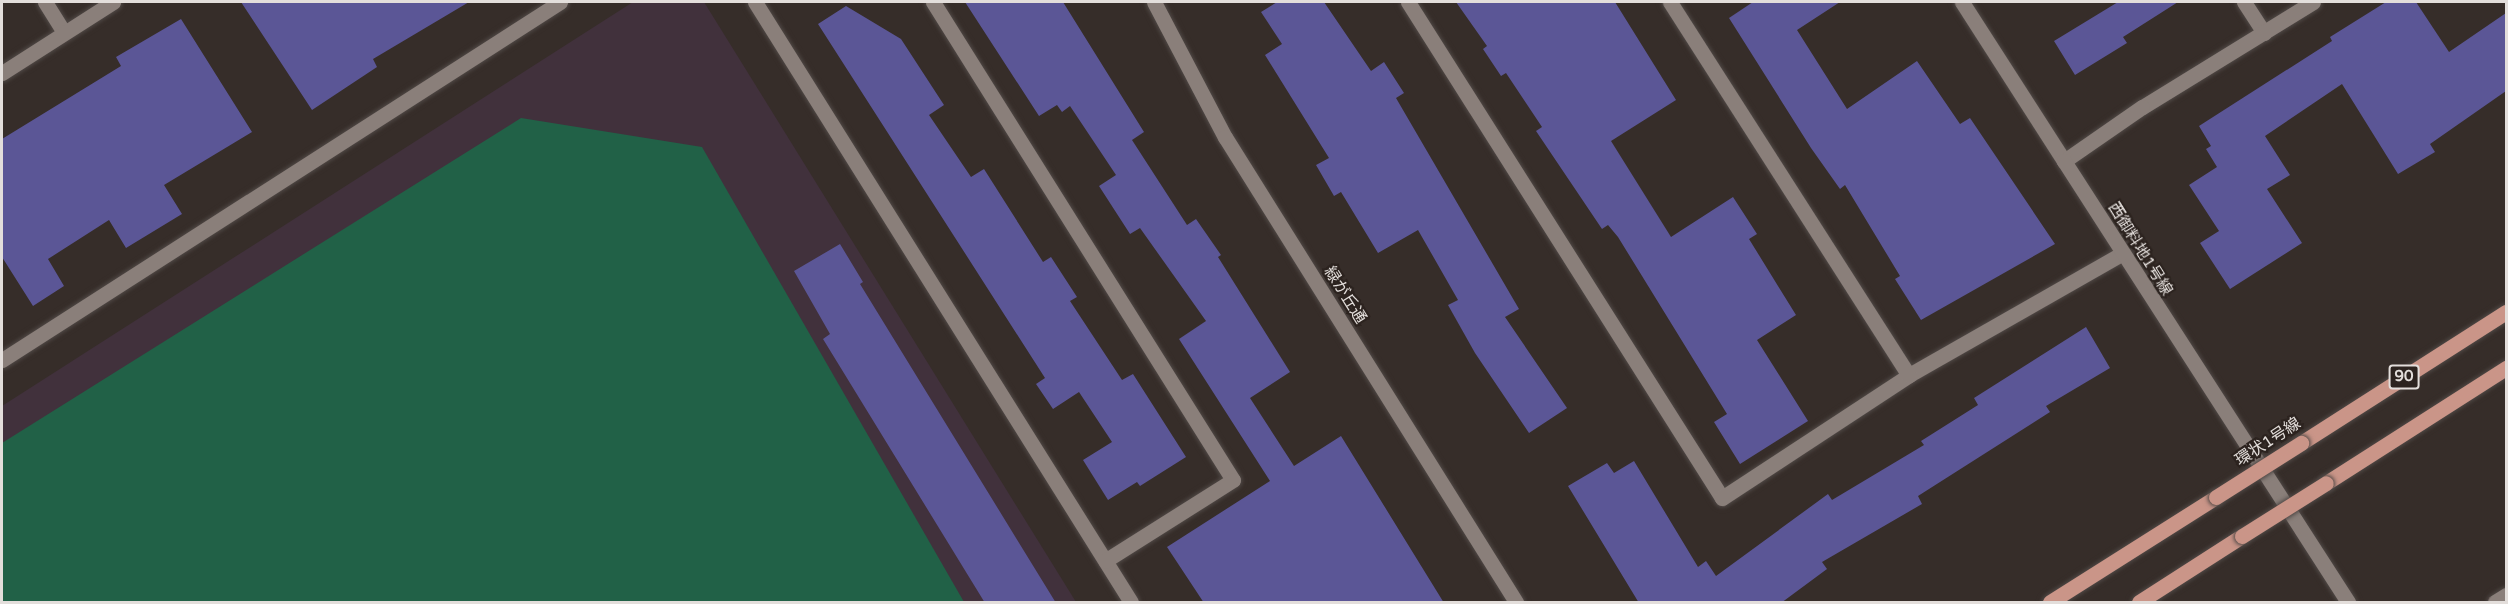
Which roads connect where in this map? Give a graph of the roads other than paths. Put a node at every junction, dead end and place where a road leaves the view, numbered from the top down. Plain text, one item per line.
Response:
1 (45, 2) edge
2 (113, 2) edge
3 (560, 2) edge
4 (754, 2) edge
5 (933, 2) edge
6 (1155, 2) edge
7 (1408, 2) edge
8 (1670, 2) edge
9 (1962, 2) edge
10 (2244, 2) edge
11 (2313, 2) edge
12 (64, 32) junction
13 (2264, 33) junction
14 (2, 73) edge
15 (2064, 161) junction
16 (2121, 254) junction
17 (2506, 312) edge
18 (2, 360) edge
19 (2506, 368) edge
20 (1909, 375) junction
21 (1105, 561) junction
22 (2506, 595) edge
23 (1131, 603) edge
24 (1516, 603) edge
25 (2050, 603) edge
26 (2139, 603) edge
27 (2348, 603) edge
28 (2494, 603) edge

1 - 12 street
2 - 12 street
3 - 18 street
4 - 21 street
5 - 21 street
6 - 24 street, 緑が丘通
7 - 20 street
8 - 20 street
9 - 15 street, 西御料地1号線
10 - 13 street
11 - 13 street
12 - 14 street
13 - 15 street
15 - 16 street, 西御料地1号線
16 - 20 street
16 - 27 street, 西御料地1号線
17 - 25 main road, 環状1号線 / 90, bridge
19 - 26 main road, bridge
21 - 23 street
22 - 28 street

